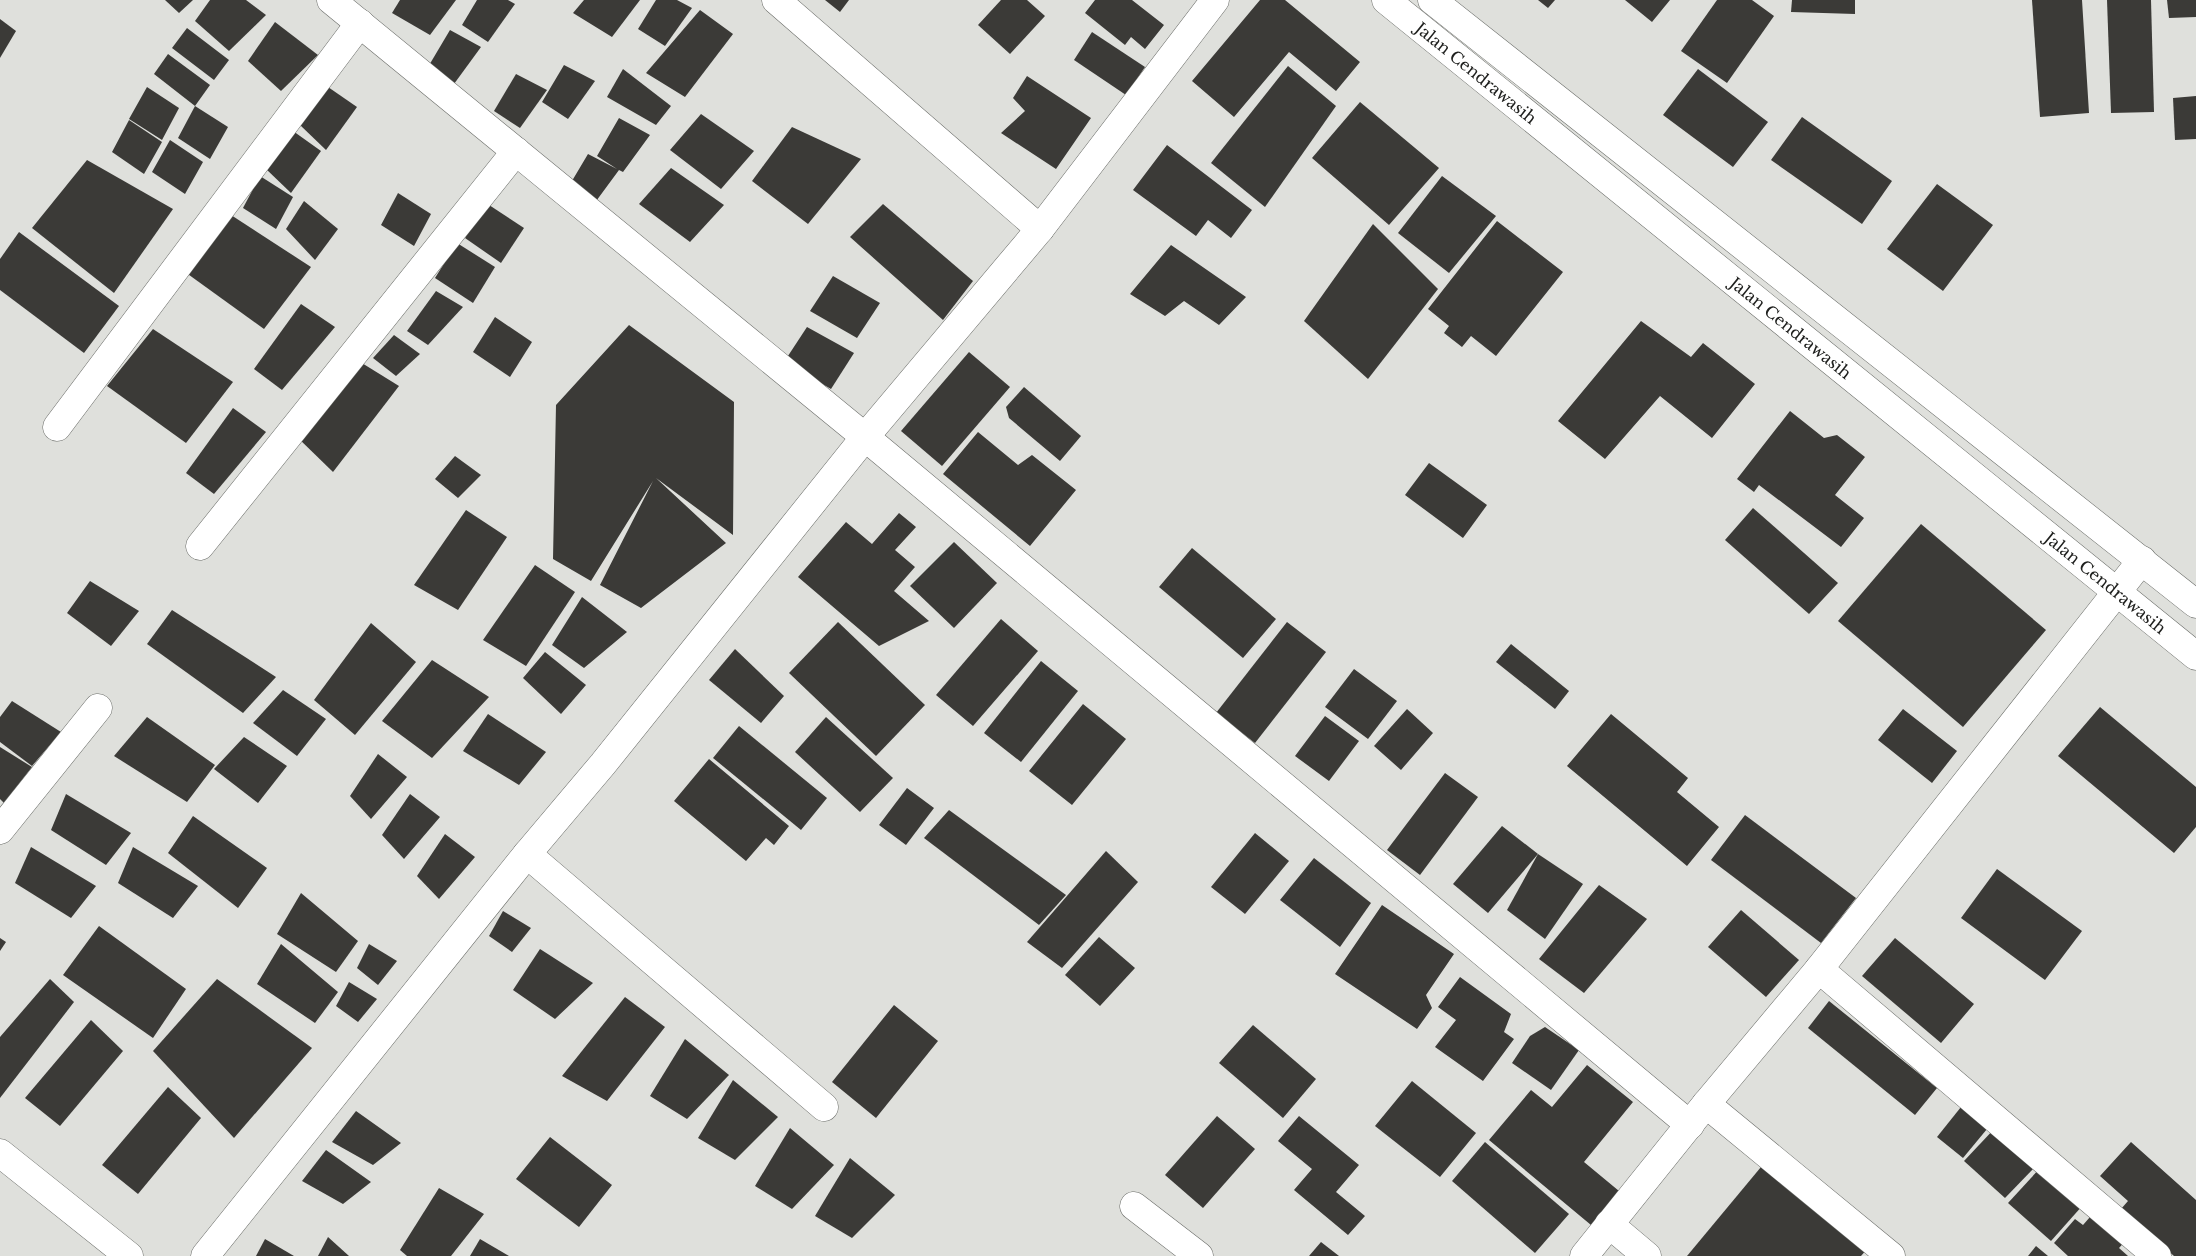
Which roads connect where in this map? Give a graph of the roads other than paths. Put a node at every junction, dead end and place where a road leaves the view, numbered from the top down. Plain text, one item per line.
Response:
1 (331, 0) edge
2 (776, 0) edge
3 (1214, 0) edge
4 (1386, 0) edge
5 (1432, 0) edge
6 (360, 24) junction
7 (516, 152) junction
8 (1040, 229) junction
9 (57, 427) dead end
10 (865, 437) junction
11 (200, 546) dead end
12 (2142, 560) junction
13 (2117, 592) junction
14 (2196, 604) edge
15 (2196, 656) edge
16 (98, 708) dead end
17 (0, 830) edge
18 (526, 854) junction
19 (1819, 969) junction
20 (1706, 1104) junction
21 (824, 1107) dead end
22 (1690, 1125) junction
23 (0, 1153) edge
24 (1134, 1206) dead end
25 (1609, 1224) junction
26 (129, 1256) edge
27 (205, 1256) edge
28 (1199, 1256) edge
29 (1584, 1256) edge
30 (1647, 1256) edge
31 (1891, 1256) edge
32 (2157, 1256) edge

1 - 6 street
2 - 8 street
3 - 8 street
4 - 13 street, Jalan Cendrawasih
5 - 12 street, Jalan Cendrawasih
6 - 7 street
6 - 9 street
7 - 10 street
7 - 11 street
8 - 10 street
10 - 18 street
10 - 22 street
12 - 13 street
12 - 14 street, Jalan Cendrawasih
13 - 15 street, Jalan Cendrawasih
13 - 19 street
16 - 17 street
18 - 21 street
18 - 27 street
19 - 20 street
19 - 32 street
20 - 22 street
20 - 31 street
22 - 25 street
23 - 26 street
24 - 28 street
25 - 29 street
25 - 30 street

